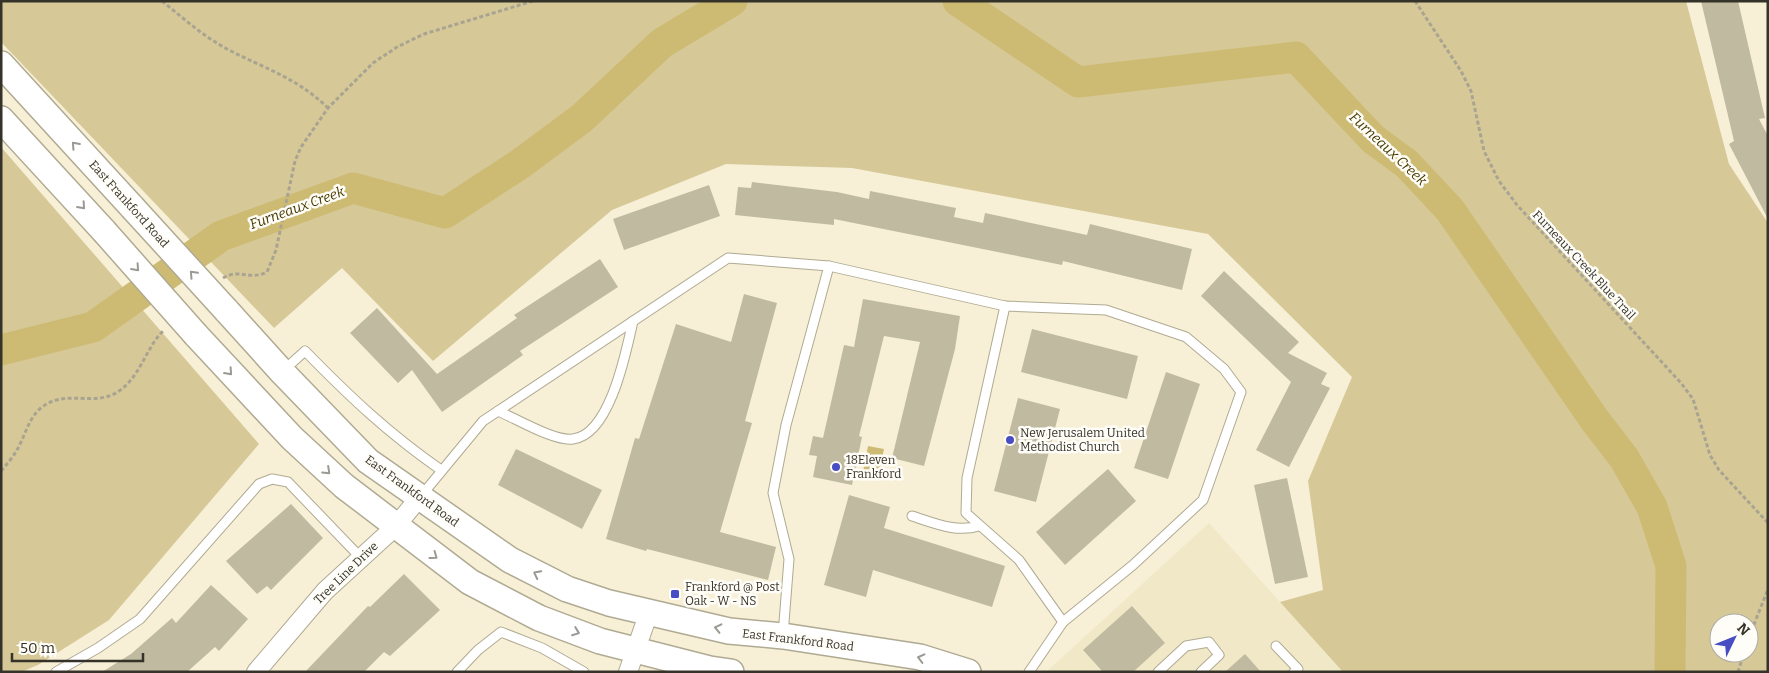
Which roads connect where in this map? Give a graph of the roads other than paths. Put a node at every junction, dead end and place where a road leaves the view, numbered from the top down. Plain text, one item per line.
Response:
1 (1, 64) edge
2 (1, 119) edge
3 (829, 266) junction
4 (1005, 306) junction
5 (633, 321) junction
6 (282, 372) junction
7 (498, 411) junction
8 (441, 470) junction
9 (419, 498) junction
10 (912, 516) dead end
11 (979, 526) junction
12 (394, 527) junction
13 (361, 558) junction
14 (649, 612) junction
15 (1063, 622) junction
16 (783, 636) junction
17 (1276, 646) dead end
18 (632, 661) edge
19 (56, 672) edge
20 (256, 672) edge
21 (457, 672) edge
22 (584, 672) edge
23 (731, 672) edge
24 (968, 672) edge
25 (1029, 672) edge
26 (1158, 672) edge
27 (1201, 672) edge
28 (1294, 672) edge

6 -> 1 main road, East Frankford Road, bridge
2 -> 12 main road, bridge
3 - 4 lane
3 - 5 lane
3 - 16 lane
4 - 11 lane
4 - 15 lane
5 - 7 lane
5 - 7 lane
6 - 8 lane
6 - 9 main road, East Frankford Road
7 - 8 lane
8 - 9 lane
9 - 12 street, Tree Line Drive
14 -> 9 main road, East Frankford Road
10 - 11 lane
11 - 15 lane
12 - 13 street, Tree Line Drive
12 -> 18 main road
13 - 19 lane
13 - 20 street, Tree Line Drive
16 -> 14 main road, East Frankford Road
14 - 18 street
15 - 25 lane
24 -> 16 main road, East Frankford Road
17 - 28 lane
18 - 23 main road
21 - 22 lane
26 - 27 lane

